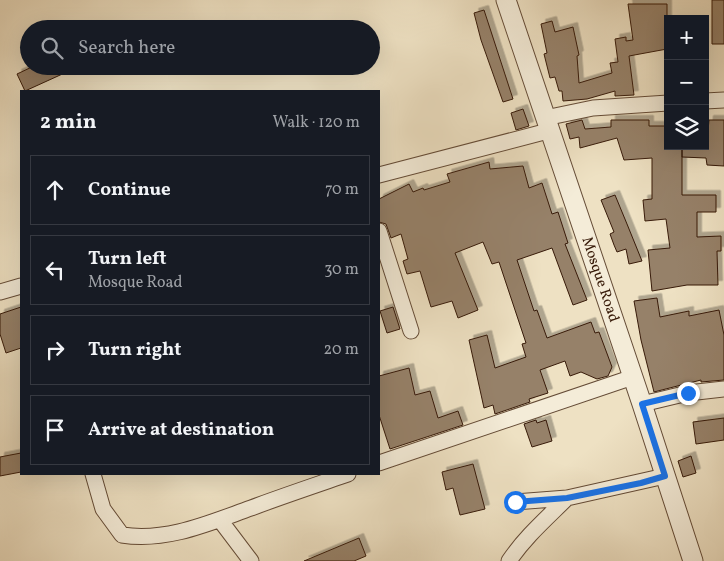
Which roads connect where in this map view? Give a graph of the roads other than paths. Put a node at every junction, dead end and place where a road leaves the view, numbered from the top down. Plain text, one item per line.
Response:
1 (509, 0) edge
2 (709, 100) edge
3 (724, 100) edge
4 (664, 103) edge
5 (546, 125) junction
6 (380, 175) edge
7 (380, 234) edge
8 (20, 286) edge
9 (0, 292) edge
10 (411, 331) dead end
11 (633, 377) junction
12 (724, 389) edge
13 (642, 404) junction
14 (380, 463) edge
15 (93, 475) edge
16 (345, 475) edge
17 (665, 476) junction
18 (567, 498) junction
19 (515, 502) dead end
20 (220, 520) junction
21 (252, 561) edge
22 (509, 561) edge
23 (693, 561) edge

1 - 5 street, Mosque Road
2 - 3 street
4 - 5 street
5 - 6 street
5 - 11 street, Mosque Road
7 - 10 street
8 - 9 street
11 - 13 street, Mosque Road
11 - 14 street
12 - 13 street
13 - 17 street, Mosque Road
15 - 20 street
16 - 20 street
17 - 18 street
17 - 23 street, Mosque Road
18 - 19 street
18 - 22 street
20 - 21 street

